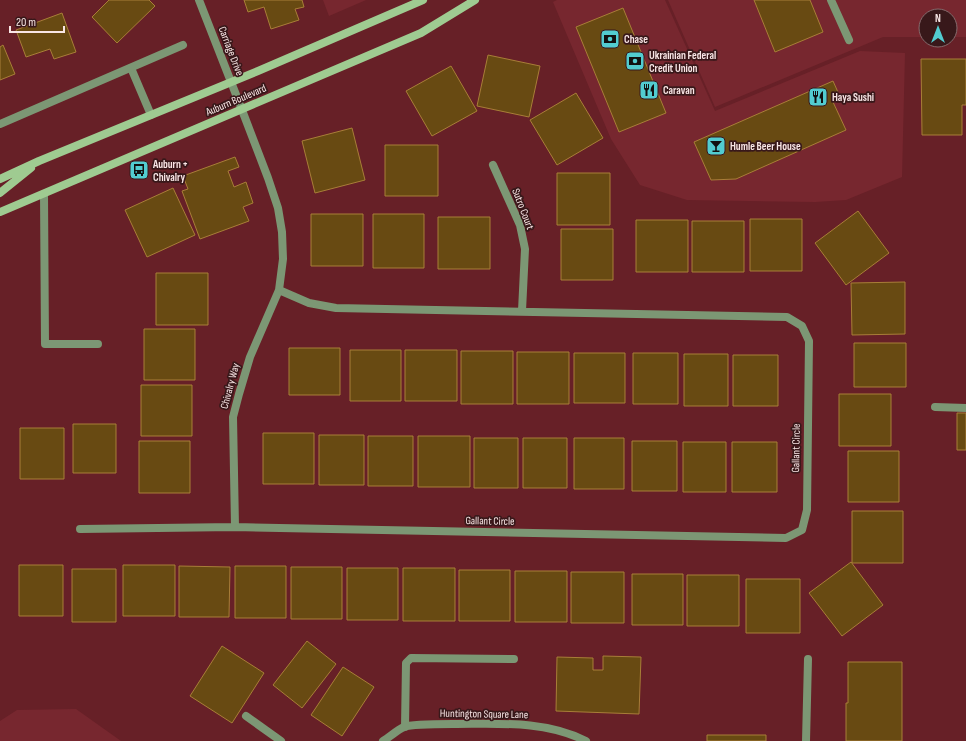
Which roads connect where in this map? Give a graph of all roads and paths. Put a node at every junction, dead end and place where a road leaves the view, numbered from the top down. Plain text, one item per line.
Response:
1 (200, 0) edge
2 (423, 0) edge
3 (475, 0) edge
4 (831, 0) edge
5 (849, 40) dead end
6 (183, 45) dead end
7 (131, 68) junction
8 (231, 82) junction
9 (242, 110) junction
10 (151, 116) junction
11 (0, 124) edge
12 (39, 161) junction
13 (493, 165) dead end
14 (0, 179) edge
15 (0, 193) edge
16 (44, 194) junction
17 (0, 212) edge
18 (280, 290) junction
19 (522, 311) junction
20 (98, 344) dead end
21 (935, 407) dead end
22 (966, 408) edge
23 (235, 527) junction
24 (80, 529) dead end
25 (514, 659) dead end
26 (808, 659) dead end
27 (246, 716) dead end
28 (405, 727) junction
29 (281, 741) edge
30 (384, 741) edge
31 (586, 741) edge
32 (806, 741) edge

1 - 8 street, Carriage Drive
2 - 8 main road, Auburn Boulevard
3 - 9 main road, Auburn Boulevard
4 - 5 street
6 - 7 street
7 - 10 street
7 - 11 street
8 - 9 street, Carriage Drive
8 - 10 main road, Auburn Boulevard
9 - 16 main road, Auburn Boulevard
9 - 18 street, Chivalry Way
10 - 12 main road, Auburn Boulevard
12 - 14 main road, Auburn Boulevard
12 - 15 main road
13 - 19 street, Sutro Court
16 - 17 main road, Auburn Boulevard
16 - 20 street
18 - 19 street, Gallant Circle
18 - 23 street, Chivalry Way
19 - 23 street, Gallant Circle
21 - 22 street
23 - 24 street
25 - 28 street
26 - 32 street
27 - 29 street
28 - 30 street, Huntington Square Lane
28 - 31 street, Huntington Square Lane

